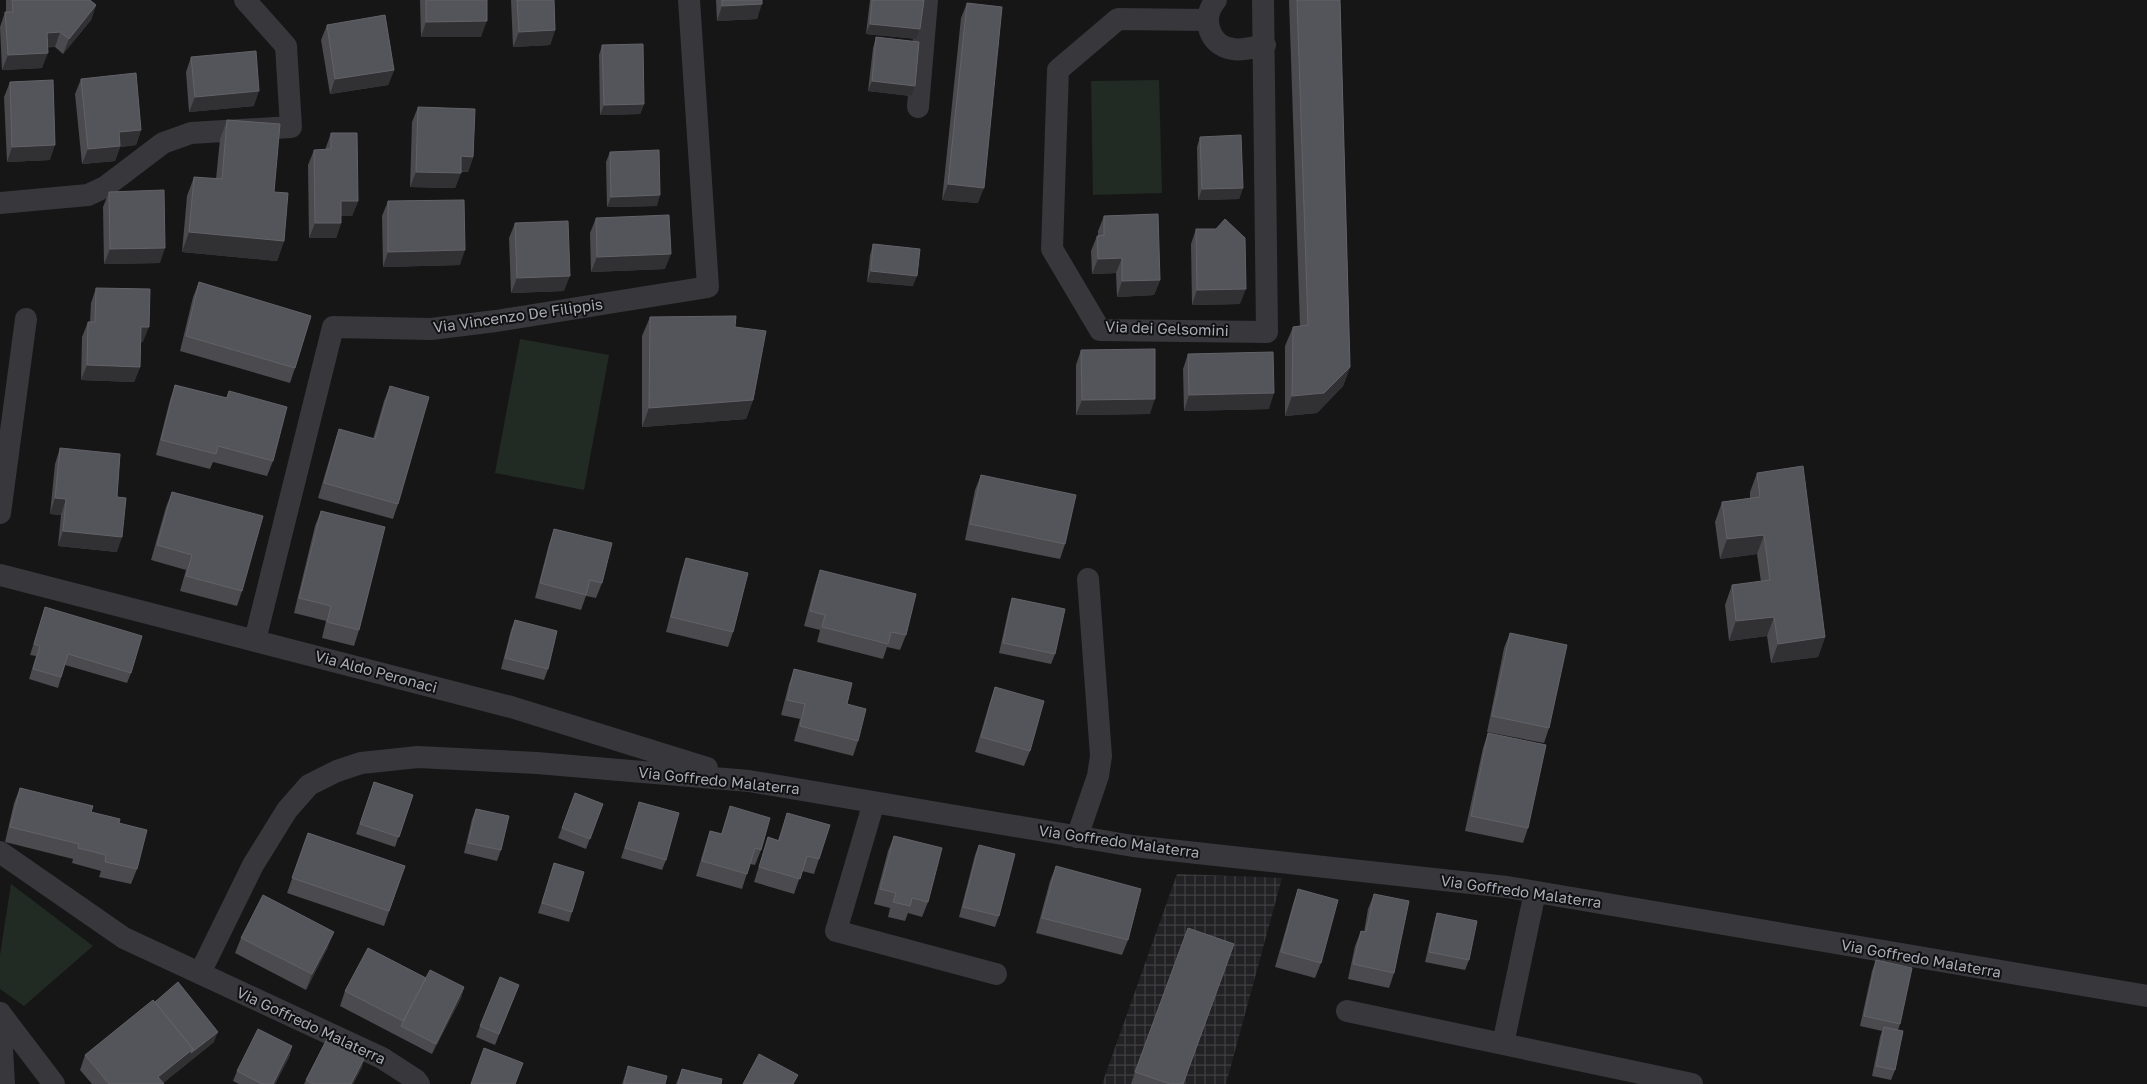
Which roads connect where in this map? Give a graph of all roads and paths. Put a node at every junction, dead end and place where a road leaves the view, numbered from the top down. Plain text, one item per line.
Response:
1 (245, 0) edge
2 (688, 0) edge
3 (927, 0) edge
4 (1263, 0) edge
5 (1212, 10) edge
6 (1265, 45) junction
7 (918, 107) dead end
8 (0, 203) edge
9 (26, 319) dead end
10 (0, 513) edge
11 (0, 575) edge
12 (1088, 579) dead end
13 (255, 640) junction
14 (749, 781) junction
15 (874, 802) junction
16 (1077, 837) junction
17 (0, 852) edge
18 (1535, 892) junction
19 (200, 973) junction
20 (996, 974) dead end
21 (2147, 996) edge
22 (1347, 1010) dead end
23 (0, 1013) edge
24 (1504, 1044) junction
25 (4, 1084) edge
26 (54, 1084) edge
27 (419, 1084) edge
28 (1692, 1084) edge

1 - 8 street
2 - 13 street, Via Vincenzo De Filippis
3 - 7 street
4 - 6 street, Via dei Gelsomini
5 - 6 street, Via dei Gelsomini
5 - 6 street, Via dei Gelsomini
9 - 10 street
11 - 13 street, Via Aldo Peronaci
12 - 16 street
13 - 14 street, Via Aldo Peronaci
14 - 15 street, Via Goffredo Malaterra
14 - 19 street, Via Goffredo Malaterra
15 - 16 street, Via Goffredo Malaterra
15 - 20 street
16 - 18 street, Via Goffredo Malaterra
17 - 19 street, Via Goffredo Malaterra
18 - 21 street, Via Goffredo Malaterra
18 - 24 street
19 - 27 street, Via Goffredo Malaterra
22 - 24 street
23 - 25 street
23 - 26 street
24 - 28 street

